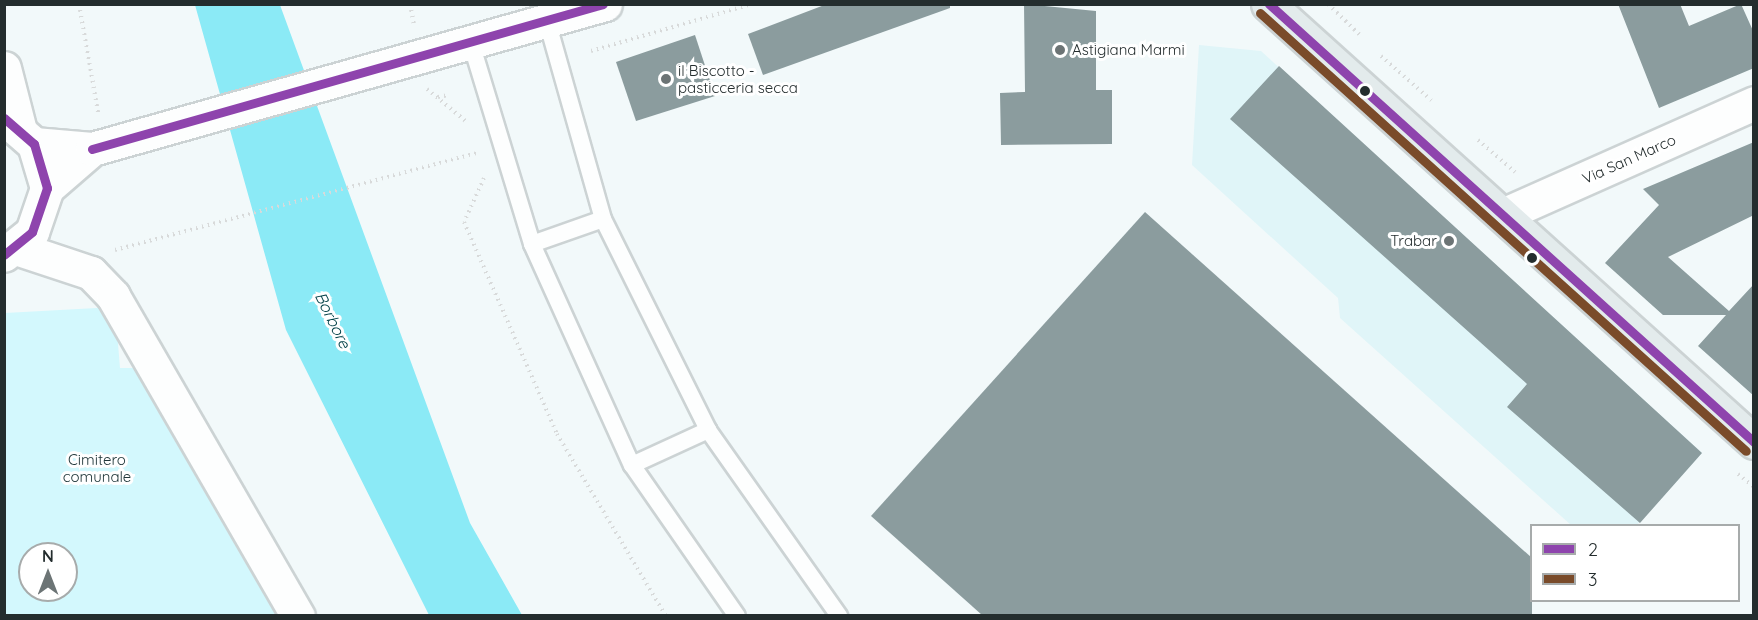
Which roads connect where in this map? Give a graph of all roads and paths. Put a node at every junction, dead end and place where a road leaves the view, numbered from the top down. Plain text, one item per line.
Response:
1 (79, 4) edge
2 (410, 4) edge
3 (605, 4) edge
4 (752, 4) edge
5 (1268, 4) edge
6 (1328, 4) edge
7 (547, 21) junction
8 (415, 26) dead end
9 (1361, 36) dead end
10 (471, 43) junction
11 (591, 51) dead end
12 (1381, 56) dead end
13 (4, 68) edge
14 (422, 85) dead end
15 (449, 95) dead end
16 (437, 97) junction
17 (1431, 100) dead end
18 (1754, 103) edge
19 (88, 116) dead end
20 (19, 129) edge
21 (100, 131) junction
22 (477, 131) dead end
23 (1478, 140) dead end
24 (480, 141) dead end
25 (510, 171) junction
26 (1520, 177) dead end
27 (47, 188) junction
28 (1505, 214) junction
29 (603, 219) junction
30 (532, 244) junction
31 (132, 248) dead end
32 (10, 251) edge
33 (708, 430) junction
34 (1754, 442) edge
35 (632, 465) junction
36 (298, 615) edge
37 (666, 615) edge
38 (737, 615) edge
39 (838, 615) edge

1 - 21 path
2 - 8 path
3 - 7 street
4 - 11 path
5 - 28 main road
6 - 9 path
7 - 10 street
7 - 29 lane
10 - 21 street
10 - 25 lane
12 - 17 path
13 - 20 street
14 - 16 path
15 - 16 path
16 - 22 path
18 - 28 street, Via San Marco
19 - 21 path
20 - 21 street
20 - 27 street
21 - 27 street
23 - 26 path
24 - 31 path
25 - 30 lane
25 - 37 path
27 - 32 street
28 - 34 main road
29 - 30 lane
29 - 33 lane
30 - 35 lane
32 - 36 street
33 - 35 lane
33 - 39 lane
35 - 38 lane

